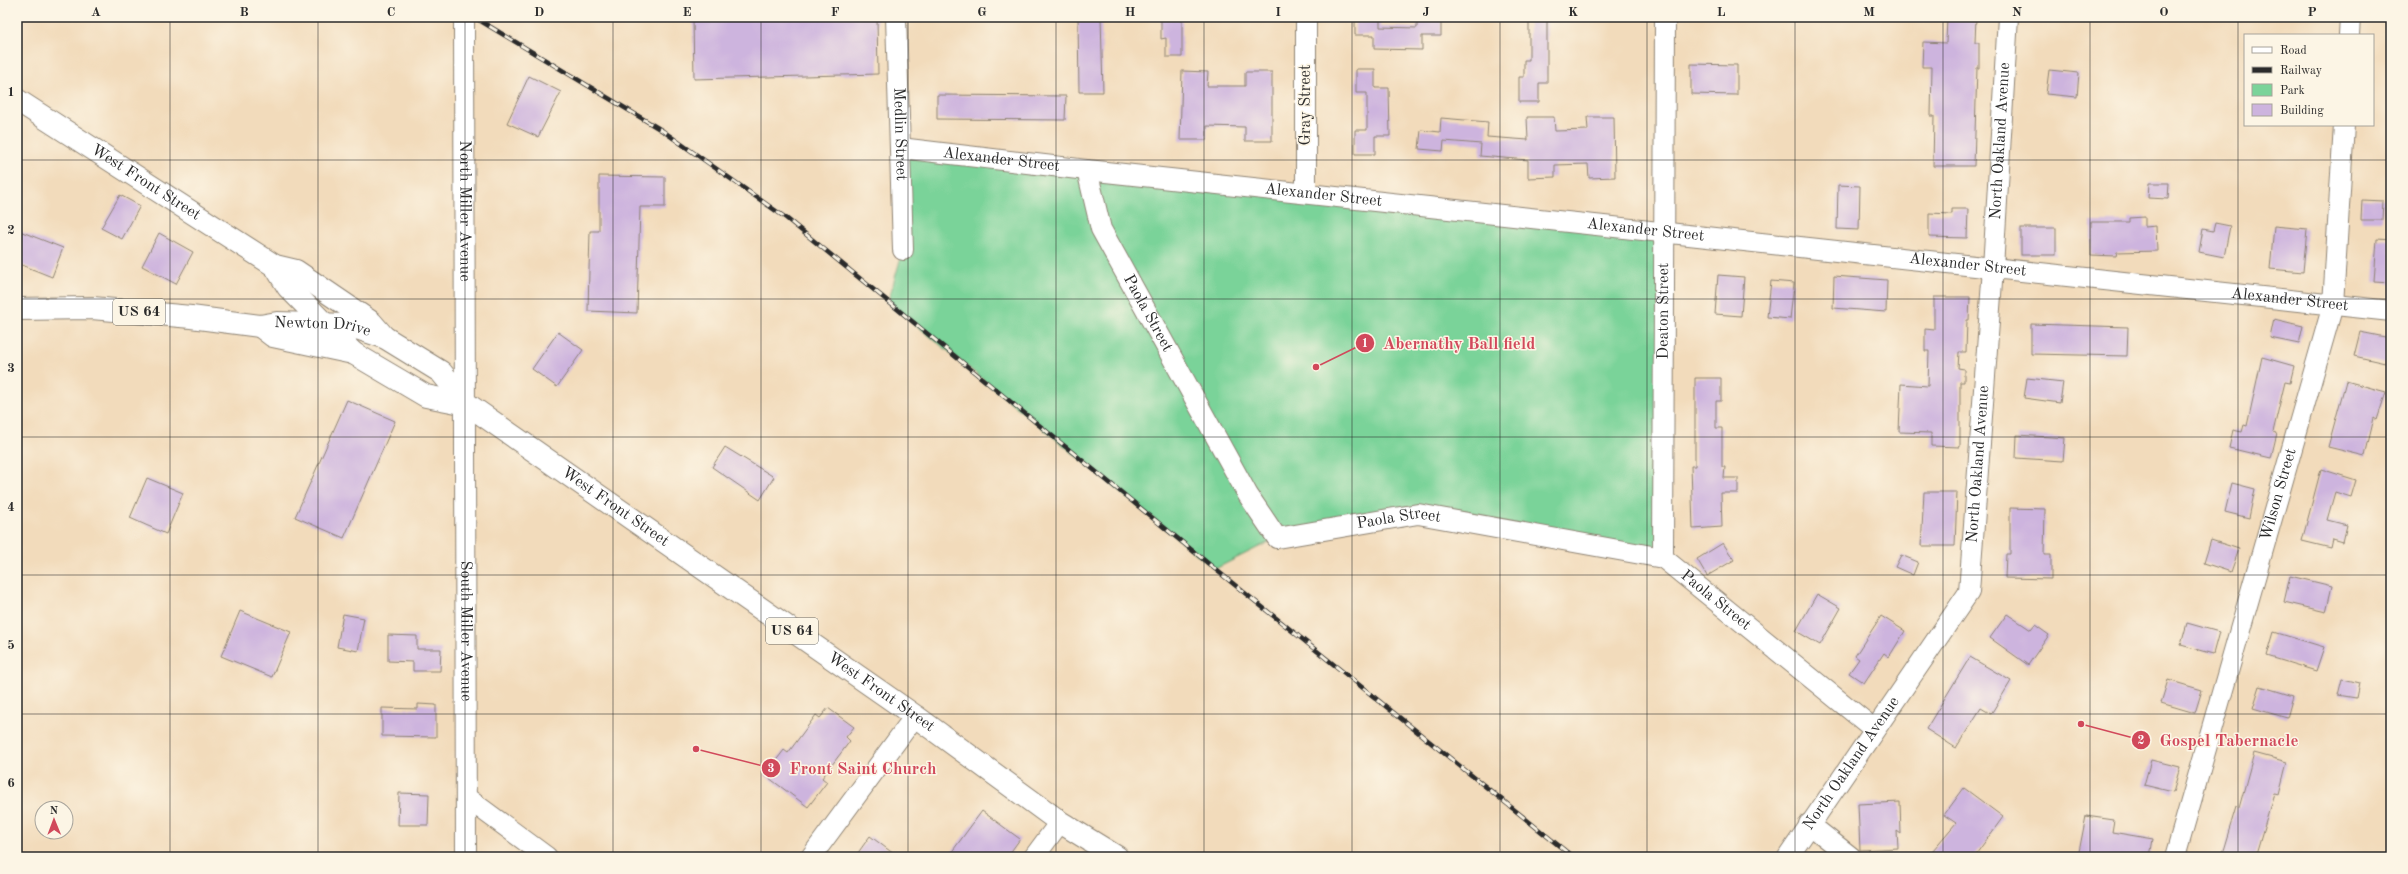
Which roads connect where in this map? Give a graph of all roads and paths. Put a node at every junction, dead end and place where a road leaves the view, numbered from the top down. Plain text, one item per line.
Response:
1 (464, 17) edge
2 (896, 17) edge
3 (1306, 17) edge
4 (1665, 17) edge
5 (2008, 17) edge
6 (2350, 17) edge
7 (2349, 34) edge
8 (17, 100) edge
9 (2344, 126) edge
10 (900, 148) junction
11 (1087, 170) junction
12 (1306, 192) junction
13 (1665, 232) junction
14 (903, 250) dead end
15 (275, 266) junction
16 (1993, 268) junction
17 (2332, 306) junction
18 (17, 309) edge
19 (2391, 311) edge
20 (325, 323) junction
21 (260, 326) junction
22 (384, 337) junction
23 (353, 353) junction
24 (467, 404) junction
25 (1663, 558) junction
26 (916, 716) junction
27 (1874, 729) junction
28 (467, 798) junction
29 (1060, 822) junction
30 (1809, 824) junction
31 (466, 857) edge
32 (547, 857) edge
33 (811, 857) edge
34 (1034, 857) edge
35 (1117, 857) edge
36 (1788, 857) edge
37 (1851, 857) edge
38 (2175, 857) edge

1 - 24 street, North Miller Avenue
2 - 10 street, Medlin Street
3 - 12 street, Gray Street
4 - 13 street, Deaton Street
5 - 16 street, North Oakland Avenue
6 - 7 street
8 - 15 main road, West Front Street
9 - 17 street, Wilson Street
10 - 11 street, Alexander Street
10 - 14 street, Medlin Street
11 - 12 street, Alexander Street
11 - 25 street, Paola Street
12 - 13 street, Alexander Street
13 - 16 street, Alexander Street
13 - 25 street, Deaton Street
15 - 20 main road, West Front Street / US 64
15 - 22 main road, West Front Street
16 - 17 street, Alexander Street
16 - 27 street, North Oakland Avenue
17 - 19 street, Alexander Street
17 - 38 street, Wilson Street
18 - 21 main road, Newton Drive / US 64
20 - 21 main road, Newton Drive
20 - 22 main road, Newton Drive
20 - 23 main road, West Front Street / US 64
21 - 23 main road, Newton Drive / US 64
22 - 24 main road, West Front Street
23 - 24 main road, West Front Street / US 64
24 - 26 main road, West Front Street / US 64
24 - 28 street, South Miller Avenue
25 - 27 street, Paola Street
26 - 29 main road, West Front Street / US 64
26 - 33 street
27 - 30 street, North Oakland Avenue
28 - 31 street, South Miller Avenue
28 - 32 street
29 - 34 street
29 - 35 main road, West Front Street / US 64
30 - 36 street, North Oakland Avenue
30 - 37 street

